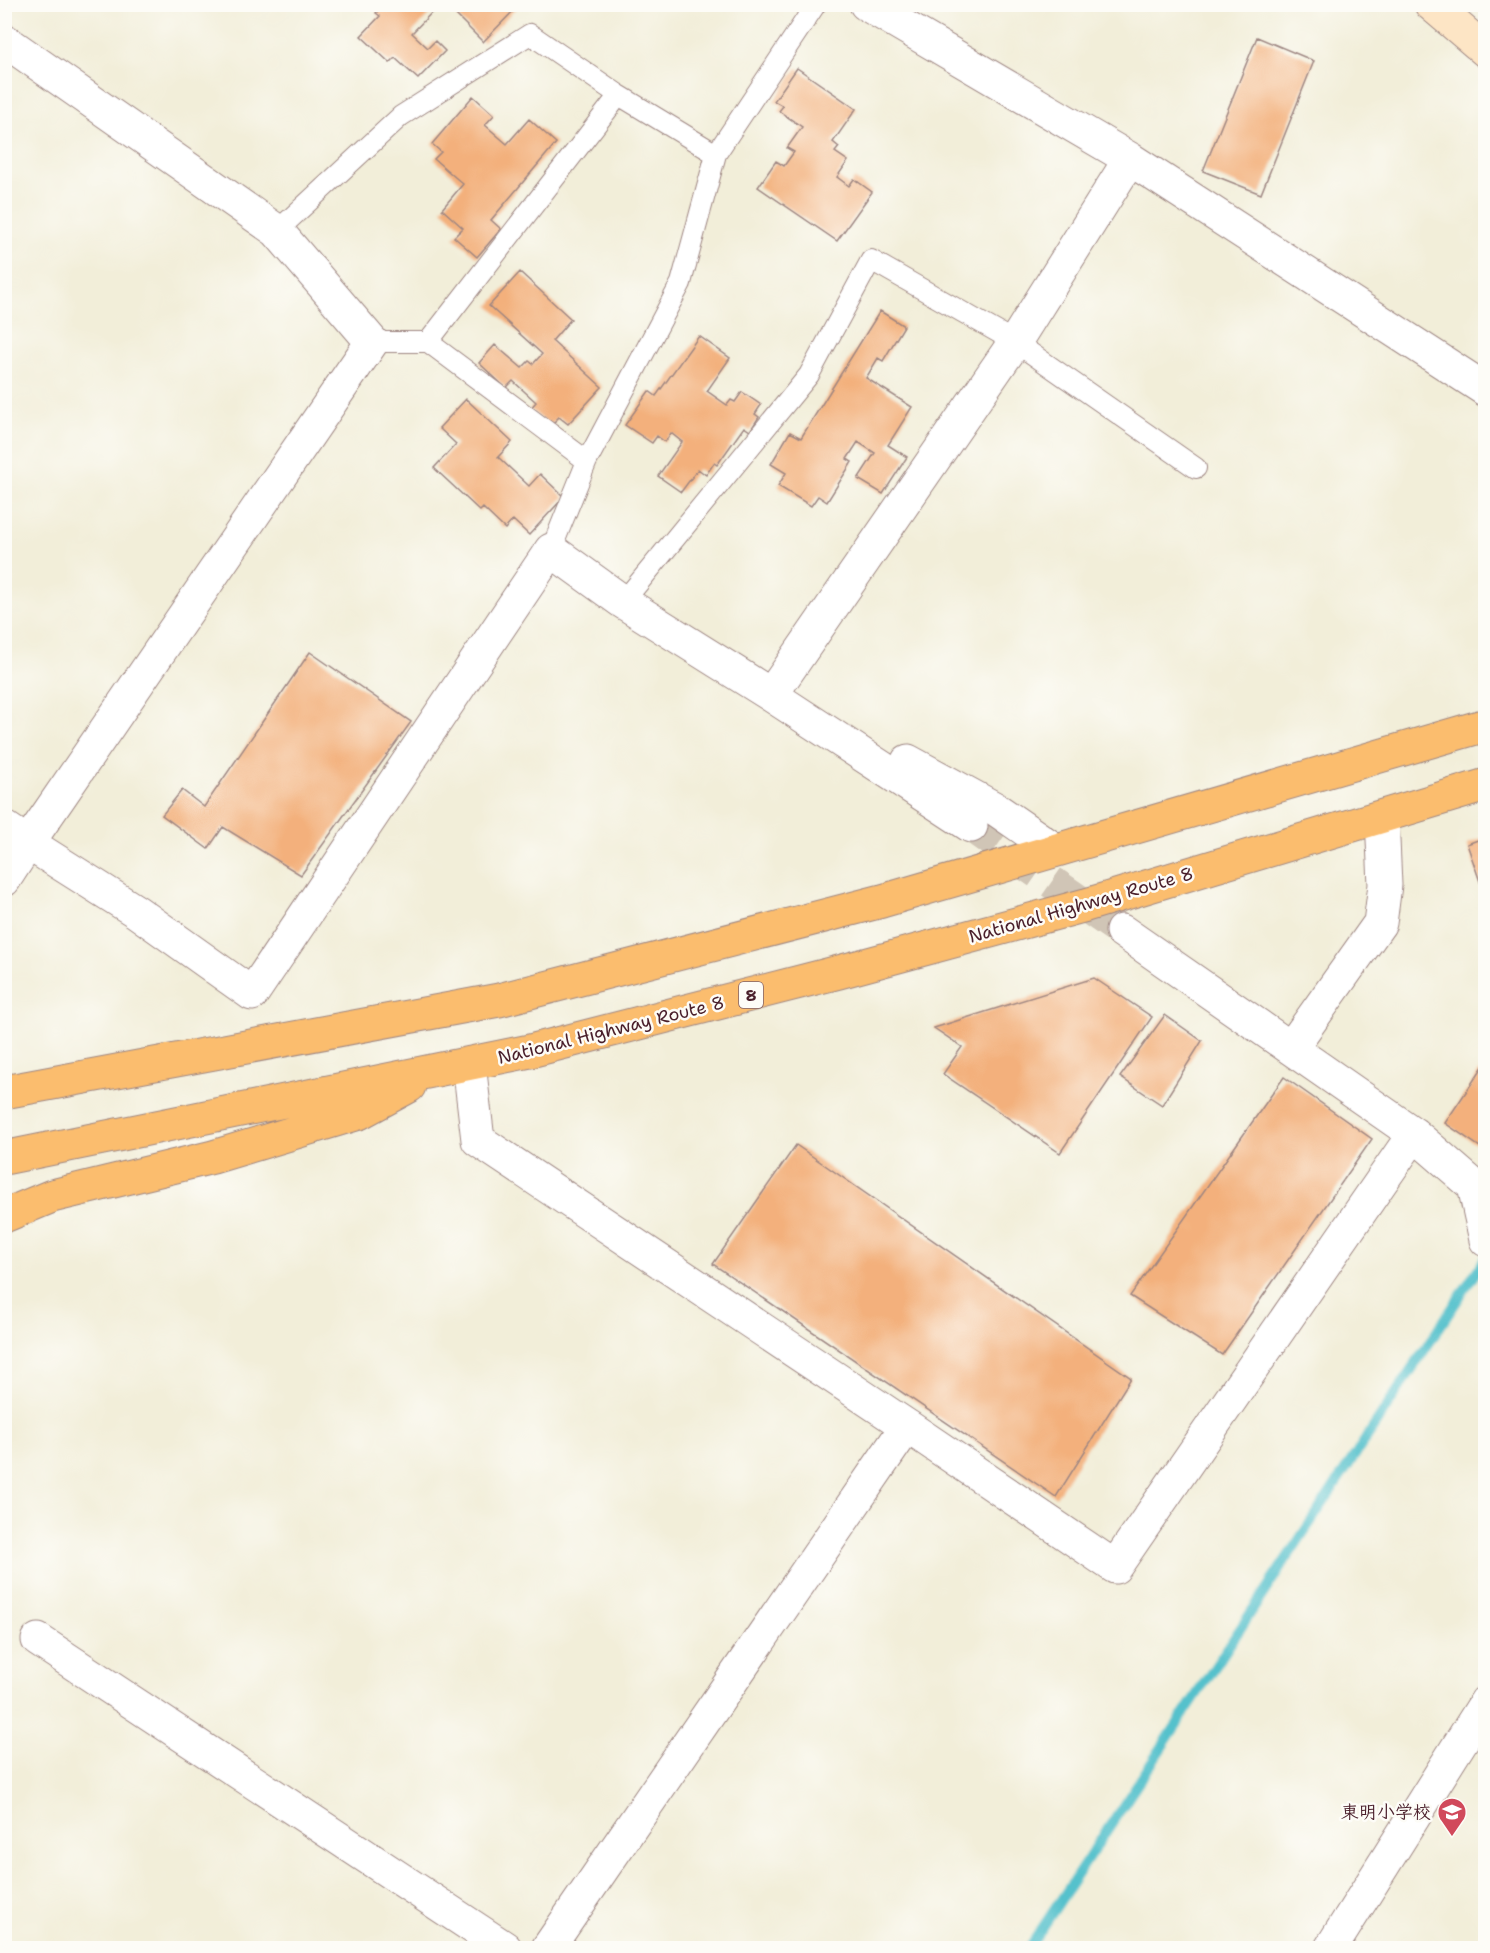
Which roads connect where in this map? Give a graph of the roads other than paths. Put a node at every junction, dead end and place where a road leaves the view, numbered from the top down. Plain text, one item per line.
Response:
1 (816, 4) edge
2 (866, 4) edge
3 (1431, 4) edge
4 (4, 40) edge
5 (1485, 51) edge
6 (619, 95) junction
7 (716, 154) junction
8 (1130, 159) junction
9 (277, 231) junction
10 (372, 342) junction
11 (428, 342) junction
12 (1015, 342) junction
13 (1485, 390) edge
14 (587, 461) junction
15 (1196, 468) dead end
16 (551, 550) junction
17 (623, 602) junction
18 (771, 695) junction
19 (1485, 725) edge
20 (836, 738) junction
21 (1485, 785) edge
22 (1382, 817) junction
23 (971, 826) tunnel mouth
24 (16, 835) edge
25 (1055, 850) junction
26 (4, 880) edge
27 (1122, 931) tunnel mouth
28 (1291, 1048) junction
29 (469, 1064) junction
30 (437, 1070) junction
31 (4, 1092) edge
32 (1414, 1134) junction
33 (4, 1158) edge
34 (4, 1216) edge
35 (1484, 1235) edge
36 (907, 1426) junction
37 (38, 1640) dead end
38 (1485, 1701) edge
39 (506, 1948) edge
40 (548, 1948) edge
41 (1331, 1948) edge

1 - 7 lane
2 - 8 street
3 - 5 main road
4 - 9 street
6 - 7 lane
6 - 9 lane
6 - 11 lane
7 - 14 lane
8 - 12 street
8 - 13 street
9 - 10 street
10 - 11 lane
10 - 24 street
11 - 14 lane
12 - 15 lane
12 - 17 lane
12 - 18 street
14 - 16 lane
16 - 17 street
16 - 24 street
17 - 18 street
18 - 20 street
19 - 25 highway
20 - 23 street
20 - 25 street
21 - 22 highway, National Highway Route 8 / 8
22 - 28 street
22 - 29 highway, National Highway Route 8 / 8
24 - 26 street
25 - 31 highway
27 - 28 street
28 - 32 street
29 - 30 highway, National Highway Route 8 / 8
29 - 36 street
30 - 33 highway, National Highway Route 8 / 8
30 - 34 highway
32 - 35 street
32 - 36 street
36 - 40 street
37 - 39 street
38 - 41 street

